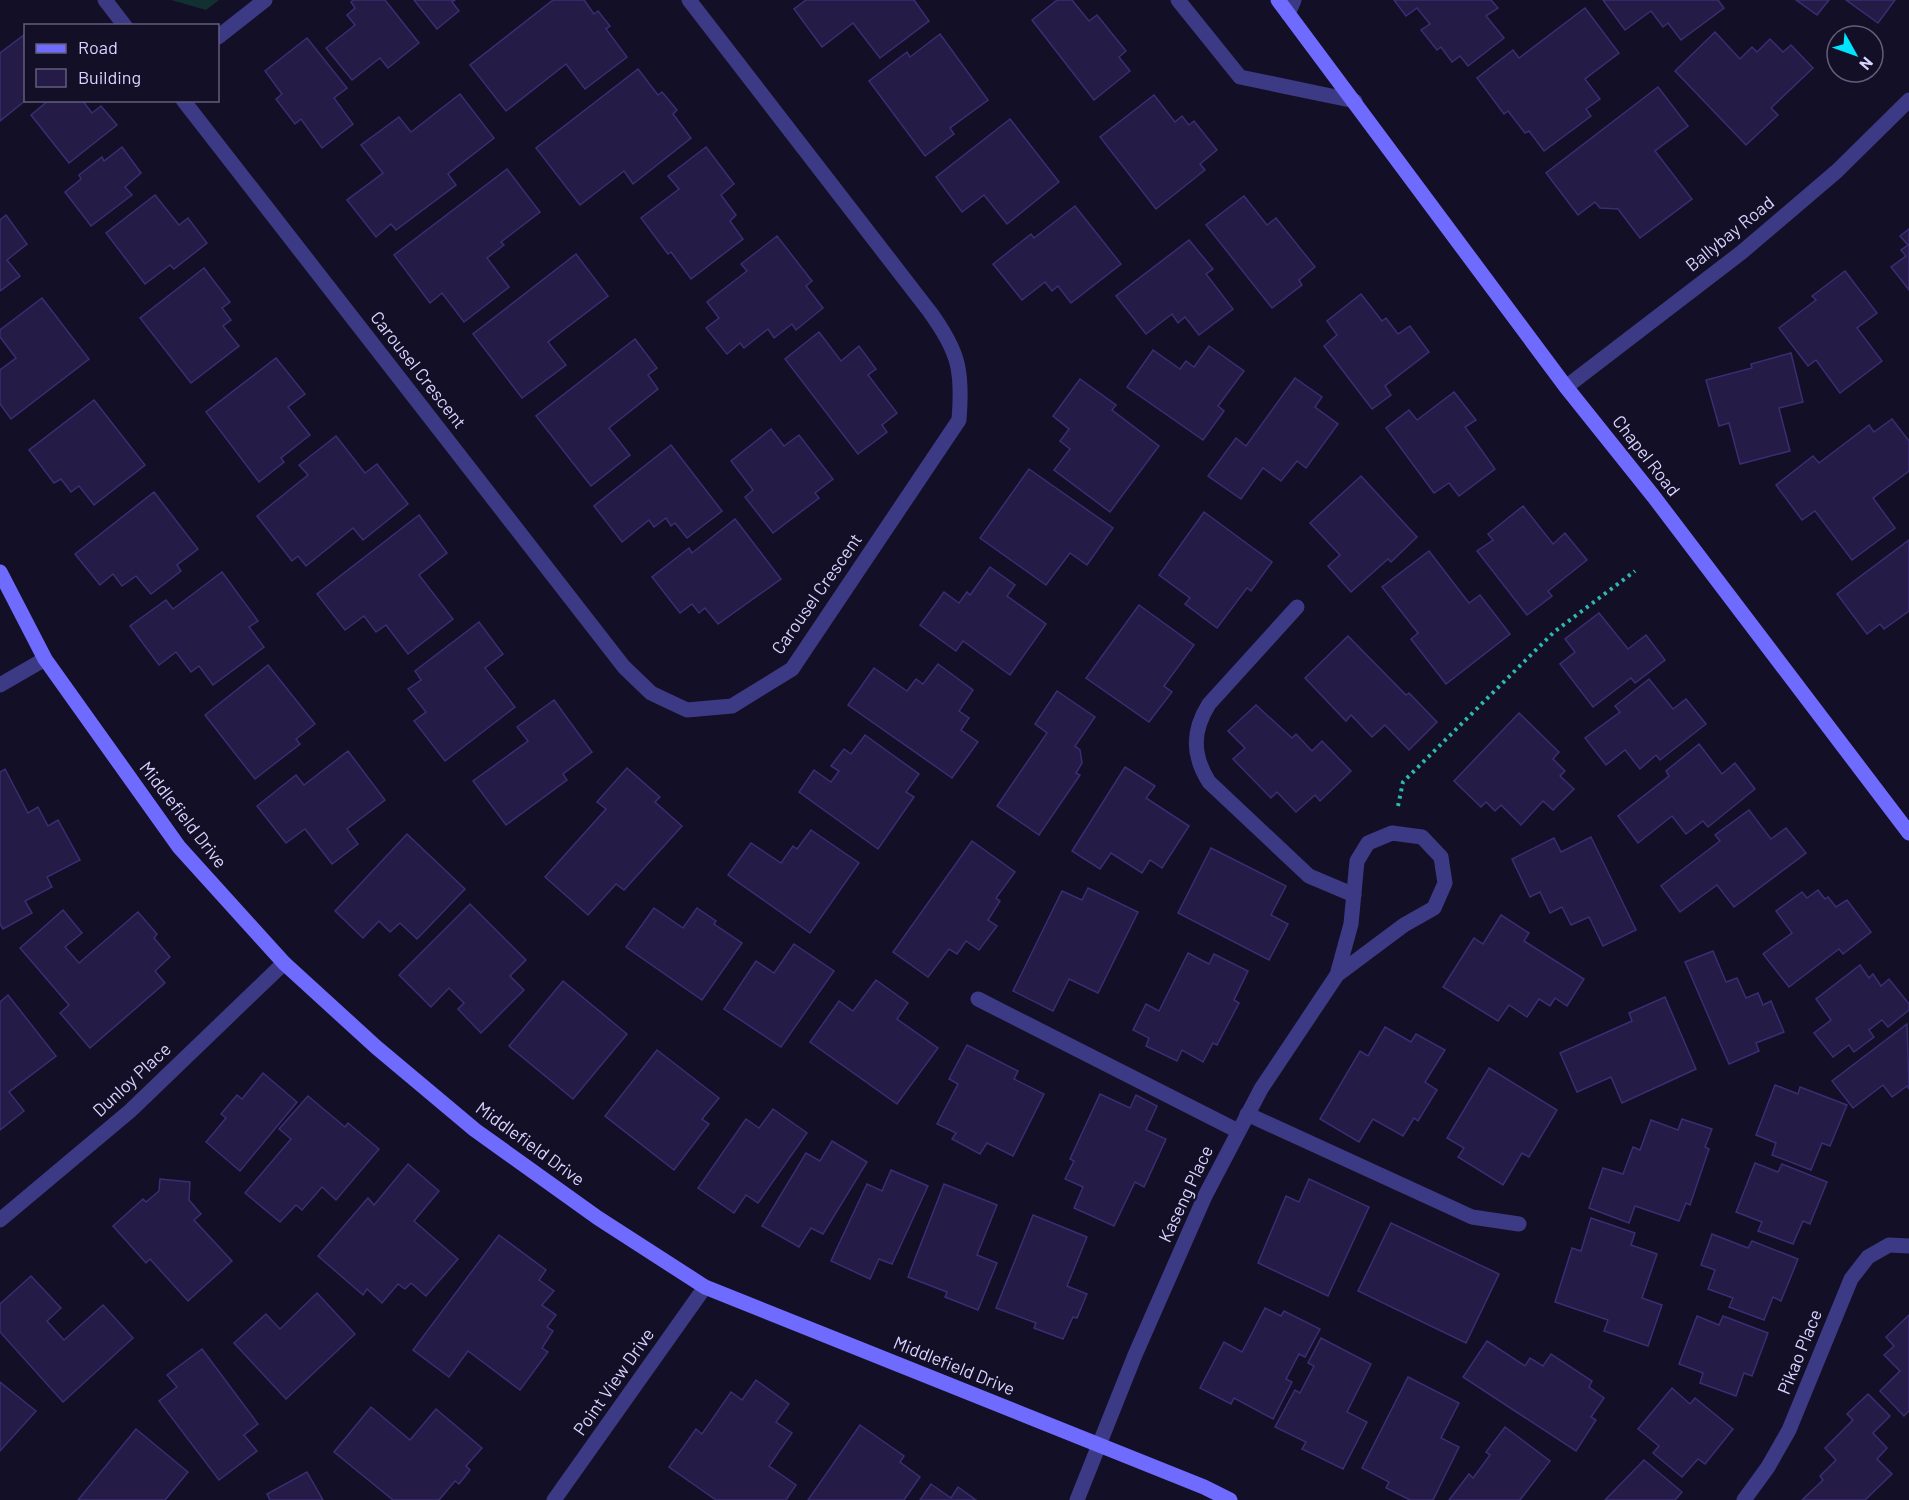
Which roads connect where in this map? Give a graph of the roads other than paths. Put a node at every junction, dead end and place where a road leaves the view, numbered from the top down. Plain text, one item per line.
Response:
1 (105, 0) edge
2 (265, 0) edge
3 (689, 0) edge
4 (1178, 0) edge
5 (1278, 0) edge
6 (1291, 7) edge
7 (123, 24) edge
8 (219, 36) edge
9 (1909, 100) edge
10 (1355, 101) junction
11 (185, 102) edge
12 (1566, 387) junction
13 (0, 572) edge
14 (1297, 607) dead end
15 (45, 659) junction
16 (0, 685) edge
17 (1909, 833) edge
18 (1354, 895) junction
19 (284, 963) junction
20 (1337, 975) junction
21 (978, 999) dead end
22 (1247, 1114) junction
23 (1238, 1131) junction
24 (0, 1220) edge
25 (1519, 1224) dead end
26 (1909, 1246) edge
27 (705, 1287) junction
28 (1100, 1445) junction
29 (554, 1500) edge
30 (1077, 1500) edge
31 (1230, 1500) edge
32 (1744, 1500) edge

1 - 7 street
2 - 8 street
3 - 11 street, Carousel Crescent
4 - 10 street
5 - 6 street, Chapel Road
6 - 10 street, Chapel Road
9 - 12 street, Ballybay Road
10 - 12 street, Chapel Road
12 - 17 street, Chapel Road
13 - 15 street, Middlefield Drive
14 - 18 street
15 - 16 street
15 - 19 street, Middlefield Drive
18 - 20 street, Kaseng Place
18 - 20 street, Kaseng Place
19 - 24 street, Dunloy Place
19 - 27 street, Middlefield Drive
20 - 22 street, Kaseng Place
21 - 23 street
22 - 23 street, Kaseng Place
22 - 25 street
23 - 28 street, Kaseng Place
26 - 32 street, Pikao Place
27 - 28 street, Middlefield Drive
27 - 29 street, Point View Drive
28 - 30 street, Kaseng Place
28 - 31 street, Middlefield Drive

